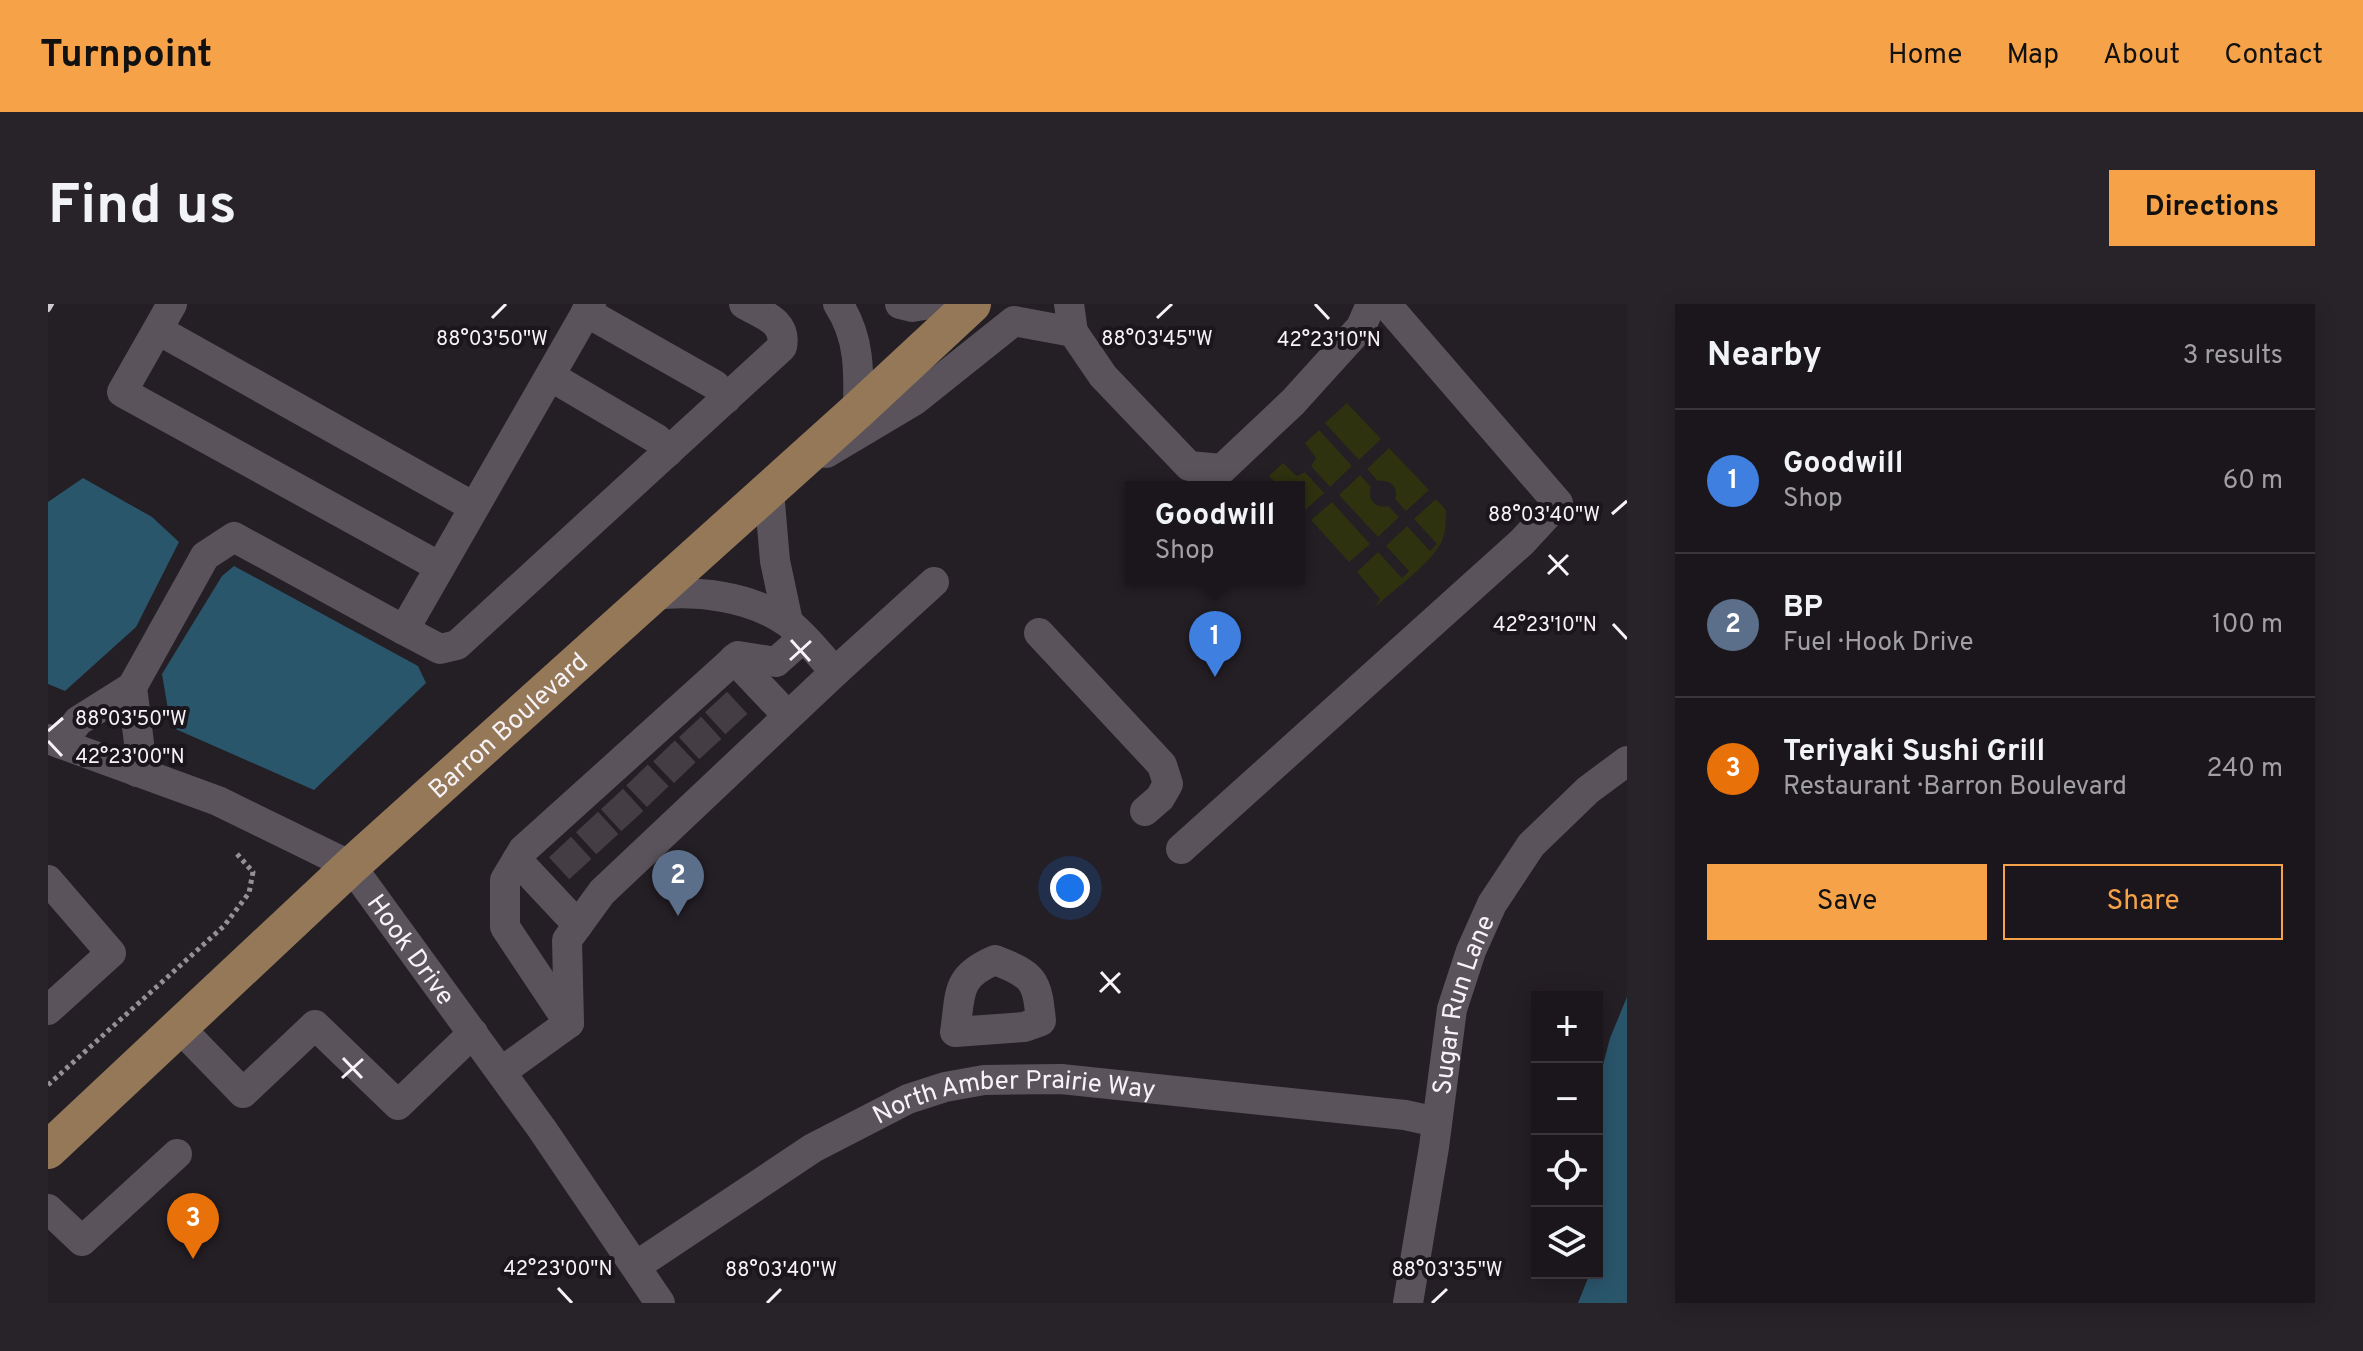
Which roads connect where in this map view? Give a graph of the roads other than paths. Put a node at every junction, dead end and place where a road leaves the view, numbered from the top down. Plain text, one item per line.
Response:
1 (172, 304) edge
2 (744, 304) edge
3 (838, 304) edge
4 (900, 304) edge
5 (930, 304) edge
6 (972, 304) edge
7 (1371, 304) edge
8 (1386, 304) edge
9 (588, 308) edge
10 (1071, 318) edge
11 (158, 330) junction
12 (550, 376) junction
13 (726, 399) junction
14 (858, 410) junction
15 (668, 452) junction
16 (772, 487) junction
17 (474, 507) junction
18 (440, 567) junction
19 (934, 582) dead end
20 (653, 595) junction
21 (404, 630) junction
22 (795, 630) junction
23 (1034, 638) dead end
24 (734, 659) junction
25 (835, 672) junction
26 (132, 687) junction
27 (788, 716) junction
28 (55, 741) edge
29 (1627, 761) edge
30 (137, 772) junction
31 (1152, 804) dead end
32 (1181, 849) dead end
33 (517, 860) junction
34 (351, 866) junction
35 (48, 880) edge
36 (578, 925) junction
37 (48, 1010) edge
38 (569, 1023) junction
39 (179, 1027) junction
40 (992, 1029) dead end
41 (473, 1033) junction
42 (501, 1072) junction
43 (998, 1079) junction
44 (1437, 1122) junction
45 (48, 1150) edge
46 (177, 1154) dead end
47 (48, 1209) edge
48 (636, 1266) junction
49 (660, 1303) edge
50 (1408, 1303) edge

1 - 11 street
2 - 13 street
3 - 14 street
4 - 5 street
6 - 14 main road, Barron Boulevard
7 - 10 street
8 - 32 street
9 - 12 street
9 - 13 street
10 - 16 street
11 - 17 street
11 - 18 street
12 - 15 street
12 - 17 street
13 - 15 street
14 - 16 main road, Barron Boulevard
15 - 21 street
16 - 20 main road, Barron Boulevard
16 - 22 street
17 - 18 street
18 - 21 street
19 - 25 street
20 - 22 street
20 - 34 main road, Barron Boulevard
21 - 26 street
22 - 24 street
22 - 25 street
23 - 31 street
24 - 27 street
24 - 33 street
25 - 27 street
26 - 28 street
26 - 30 street
27 - 36 street
28 - 30 street, Hook Drive
29 - 44 street, Sugar Run Lane
30 - 34 street, Hook Drive
33 - 36 street
33 - 38 street
34 - 39 main road, Barron Boulevard
34 - 41 street, Hook Drive
35 - 37 street
36 - 38 street
38 - 42 street
39 - 41 street
39 - 45 main road, Barron Boulevard
40 - 43 street
41 - 42 street, Hook Drive
42 - 48 street, Hook Drive
43 - 44 street, North Amber Prairie Way
43 - 48 street, North Amber Prairie Way
44 - 50 street, Sugar Run Lane
46 - 47 street
48 - 49 street, Hook Drive

